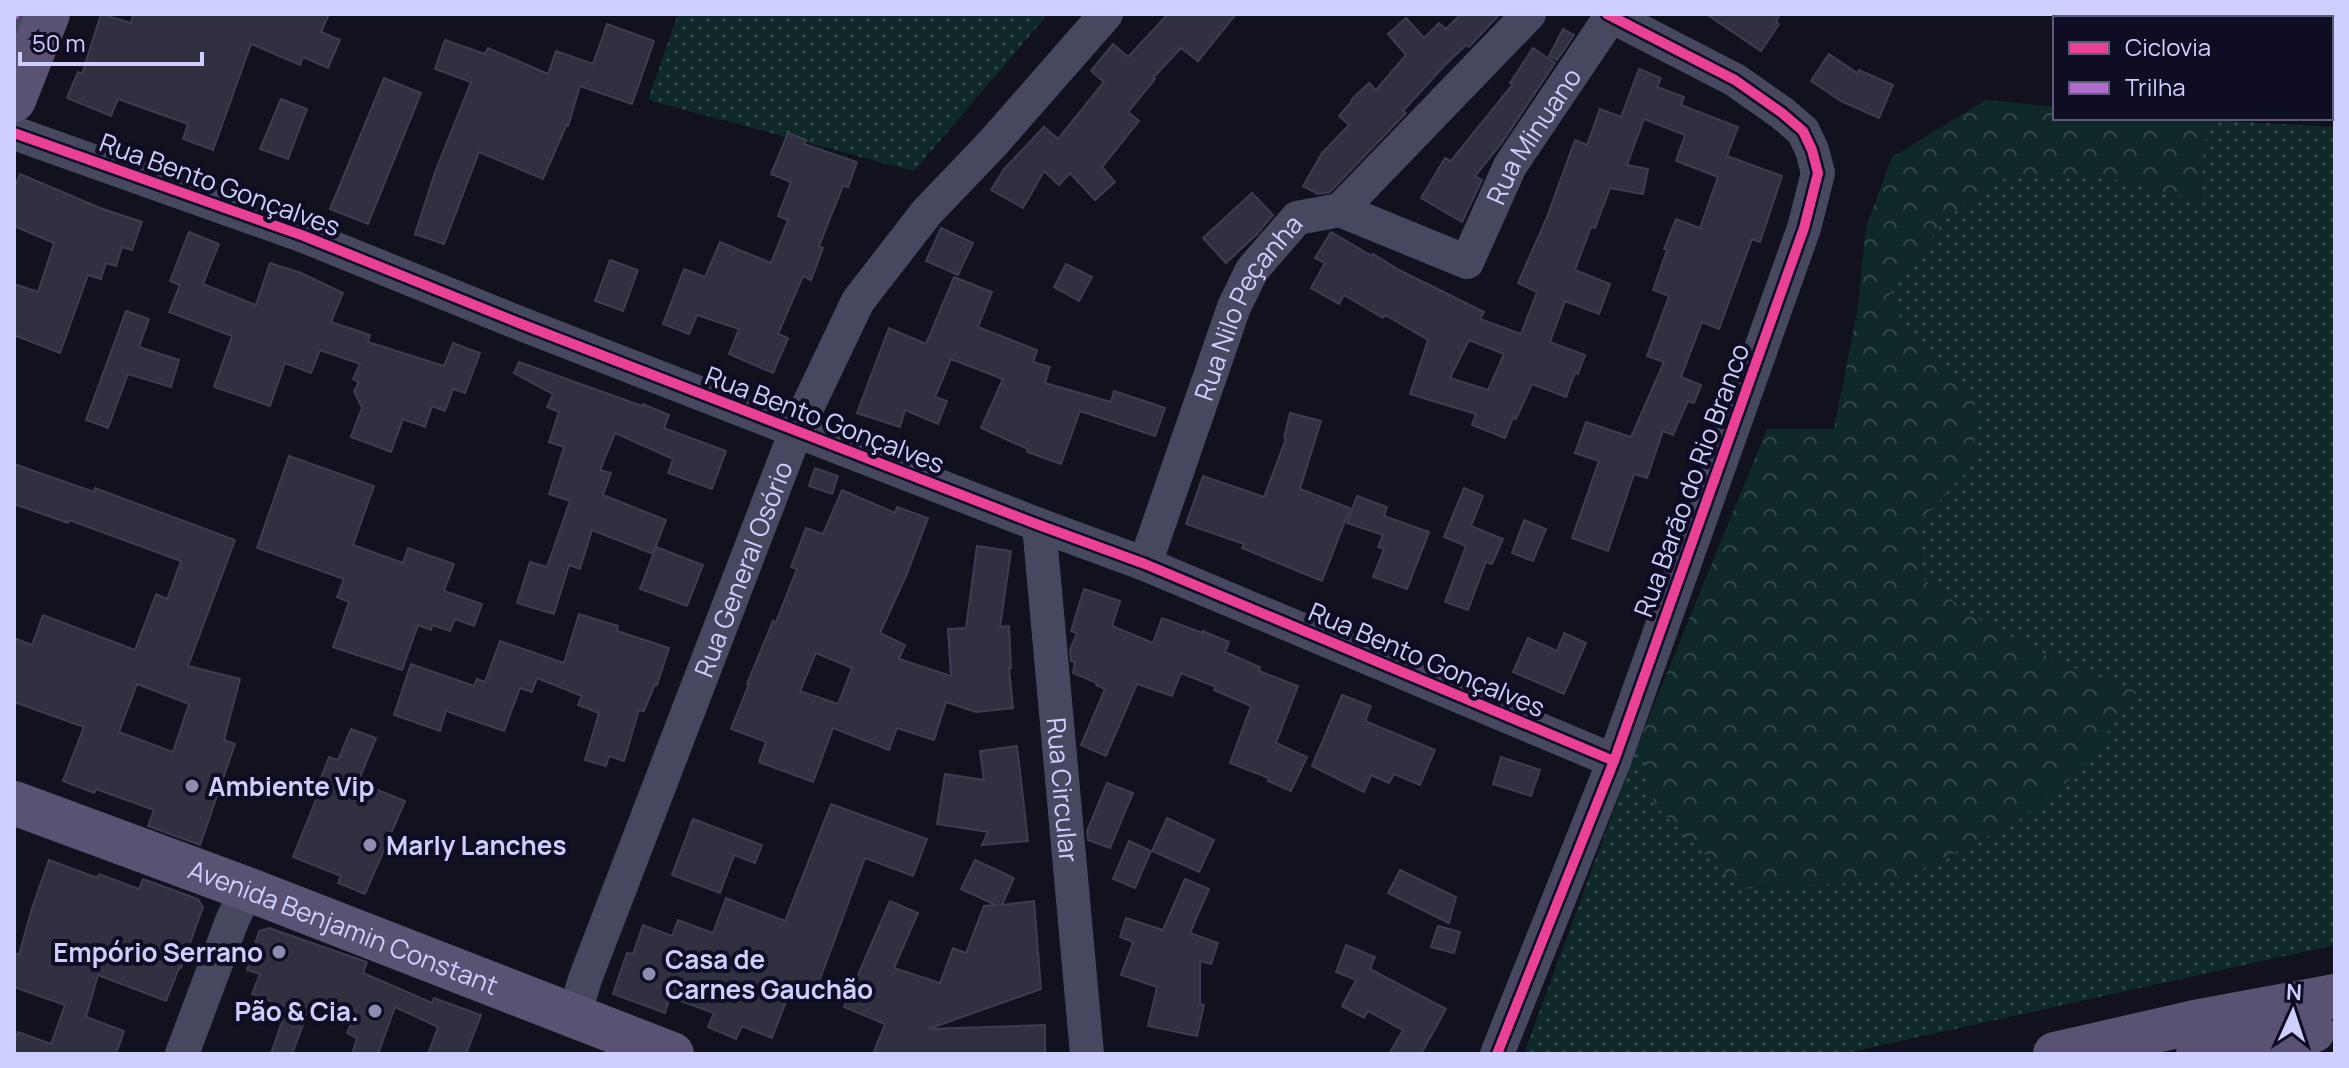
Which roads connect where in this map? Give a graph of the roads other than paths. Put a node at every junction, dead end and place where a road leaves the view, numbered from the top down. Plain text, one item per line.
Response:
1 (48, 14) edge
2 (1106, 14) edge
3 (1529, 14) edge
4 (1609, 15) edge
5 (14, 100) edge
6 (14, 133) edge
7 (1340, 210) junction
8 (796, 431) junction
9 (1039, 525) junction
10 (1145, 564) junction
11 (1614, 761) junction
12 (14, 803) edge
13 (247, 889) junction
14 (2335, 996) edge
15 (574, 1016) junction
16 (2335, 1026) edge
17 (2198, 1046) edge
18 (182, 1054) edge
19 (672, 1054) edge
20 (1087, 1054) edge
21 (1497, 1054) edge
22 (2055, 1054) edge

1 - 5 main road
2 - 8 street, Rua General Osório
3 - 7 street, Rua Nilo Peçanha
4 - 7 street, Rua Minuano
4 - 11 street, Rua Barão do Rio Branco
6 - 8 street, Rua Bento Gonçalves
7 - 10 street, Rua Nilo Peçanha
8 - 9 street, Rua Bento Gonçalves
8 - 15 street, Rua General Osório
9 - 10 street, Rua Bento Gonçalves
9 - 20 street, Rua Circular
10 - 11 street, Rua Bento Gonçalves
11 - 21 street, Rua Barão do Rio Branco
12 - 13 main road, Avenida Benjamin Constant
13 - 15 main road, Avenida Benjamin Constant
13 - 18 street
14 - 17 main road
15 - 19 main road, Avenida Benjamin Constant
16 - 17 main road
17 - 22 main road

